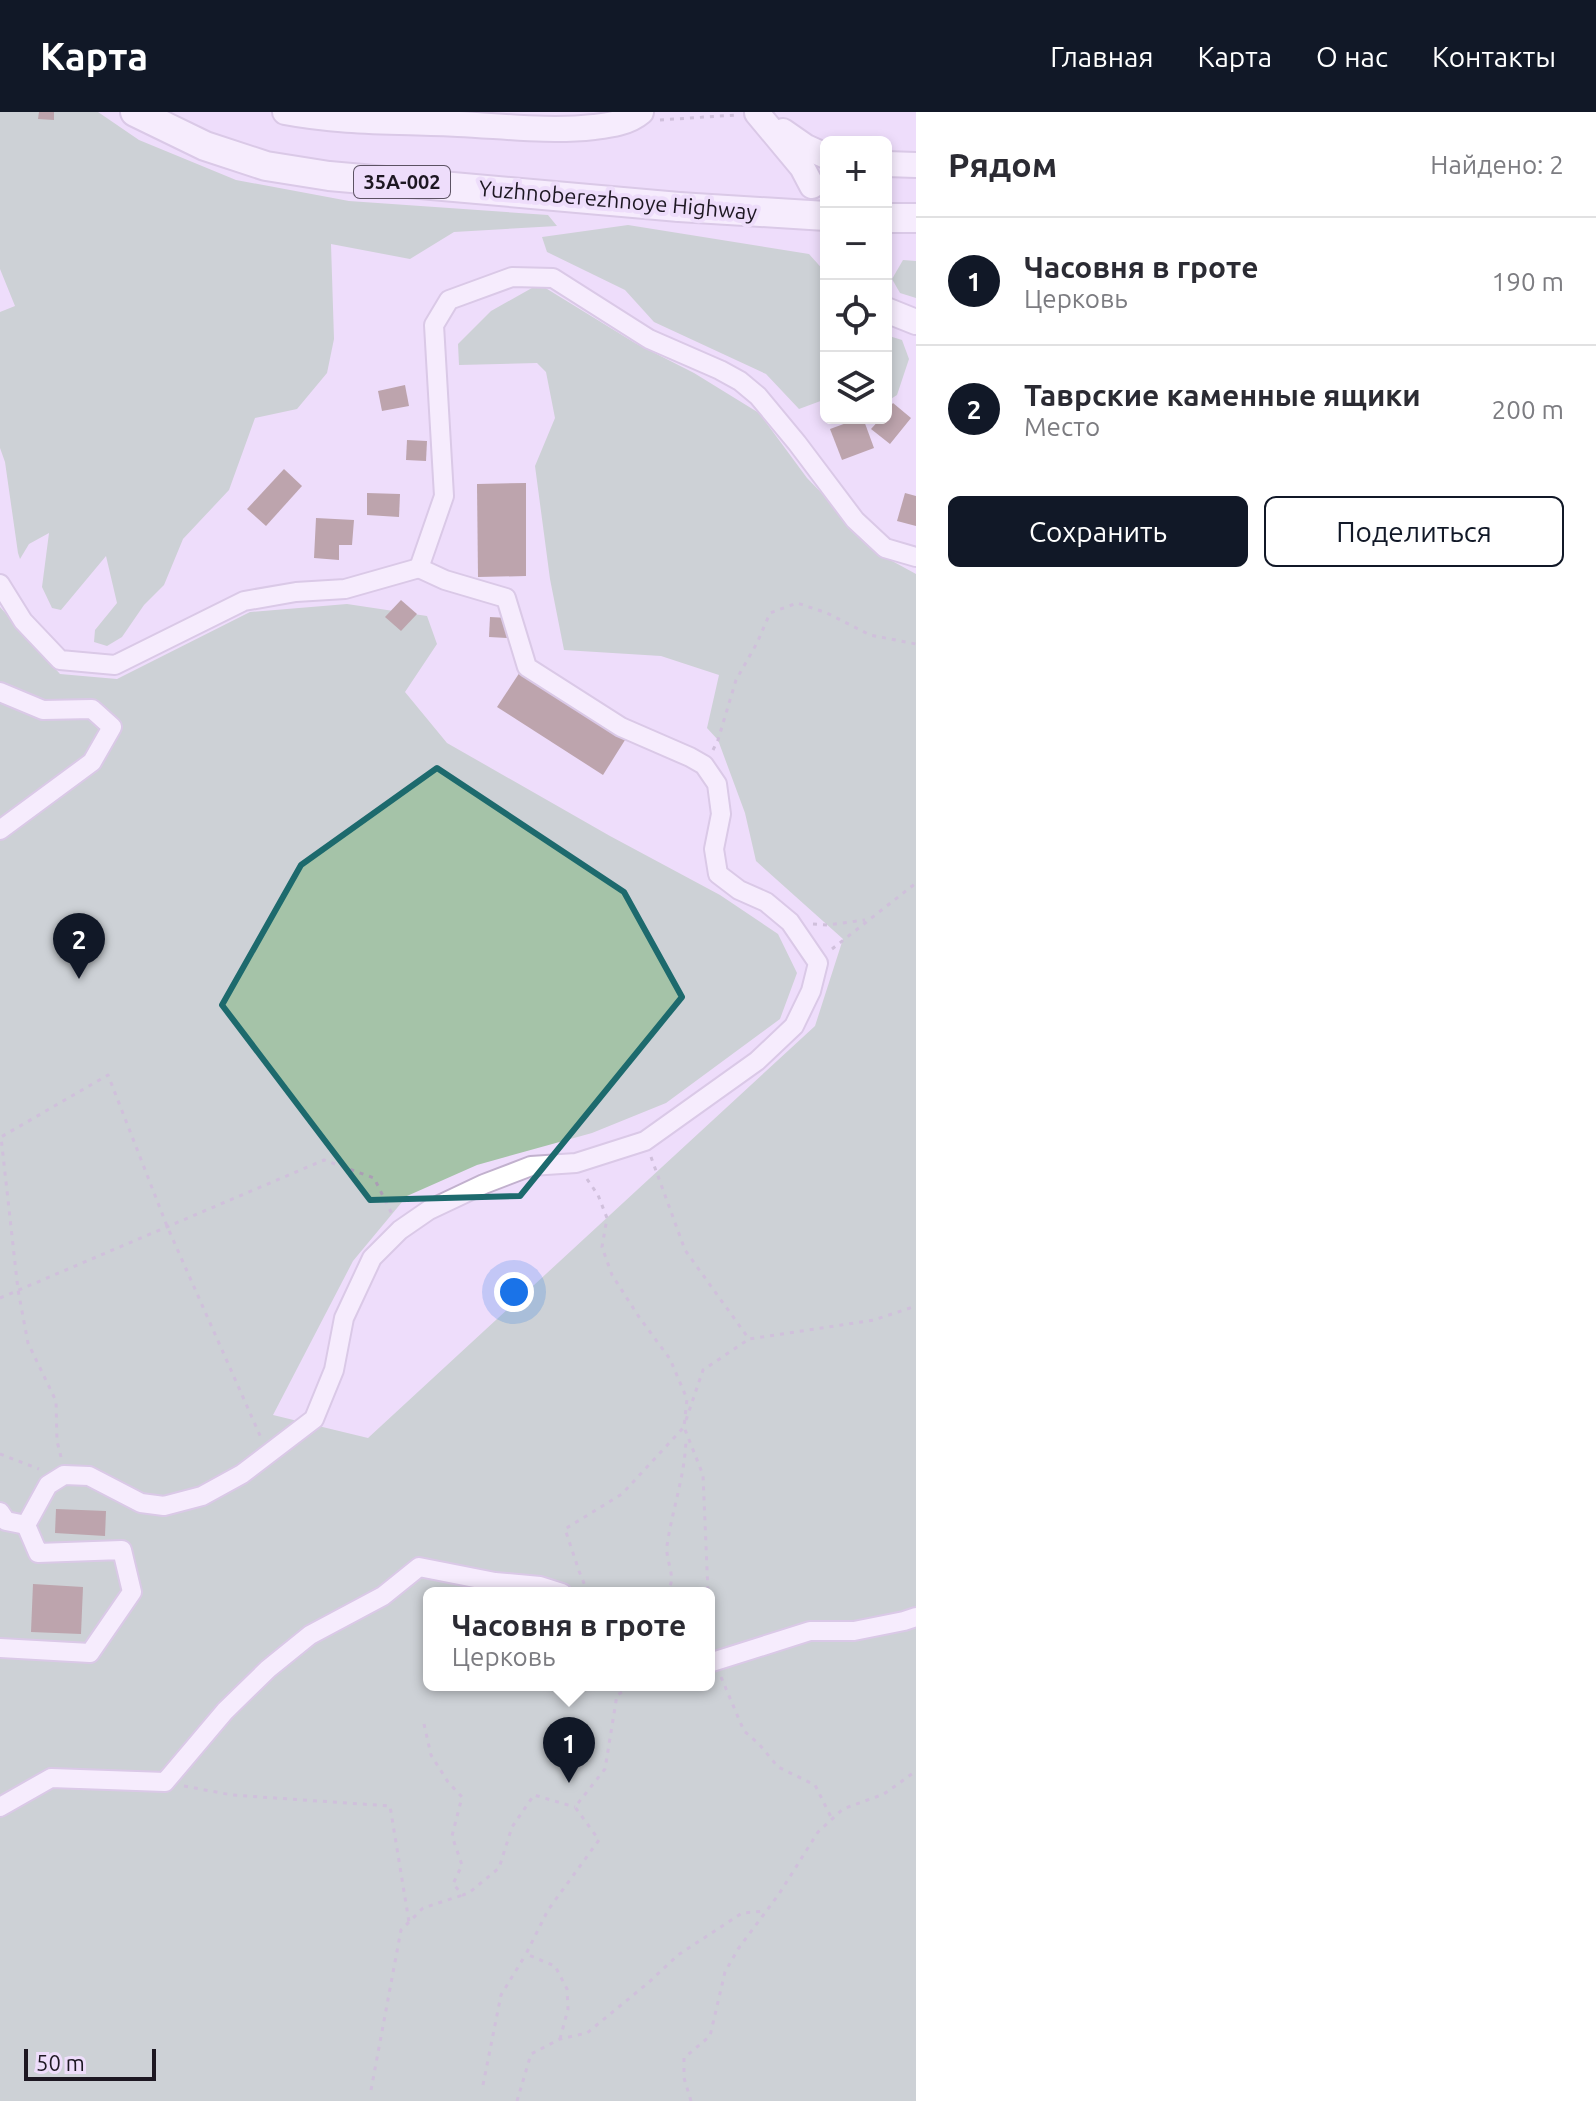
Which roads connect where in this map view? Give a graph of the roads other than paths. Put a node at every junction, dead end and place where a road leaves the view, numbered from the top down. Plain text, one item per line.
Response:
1 (135, 112) edge
2 (169, 112) edge
3 (285, 112) edge
4 (641, 112) edge
5 (756, 112) edge
6 (820, 153) edge
7 (820, 198) edge
8 (680, 201) junction
9 (820, 203) edge
10 (892, 204) edge
11 (916, 204) edge
12 (892, 218) edge
13 (916, 218) edge
14 (892, 312) edge
15 (916, 322) edge
16 (916, 557) edge
17 (419, 568) junction
18 (0, 584) edge
19 (0, 692) edge
20 (0, 830) edge
21 (0, 1512) edge
22 (26, 1525) junction
23 (543, 1587) edge
24 (916, 1617) edge
25 (0, 1648) edge
26 (715, 1661) edge
27 (0, 1807) edge

1 - 8 highway, Yuzhnoberezhnoye Highway / 35А-002
2 - 8 highway, Yuzhnoberezhnoye Highway / 35А-002
3 - 4 main road
5 - 6 main road
5 - 7 main road
8 - 9 highway, Yuzhnoberezhnoye Highway / 35А-002, bridge
10 - 11 highway
12 - 13 highway
14 - 15 main road
16 - 17 street
17 - 18 street
17 - 22 street
19 - 20 street
21 - 22 street
22 - 25 street
23 - 27 street
24 - 26 street

